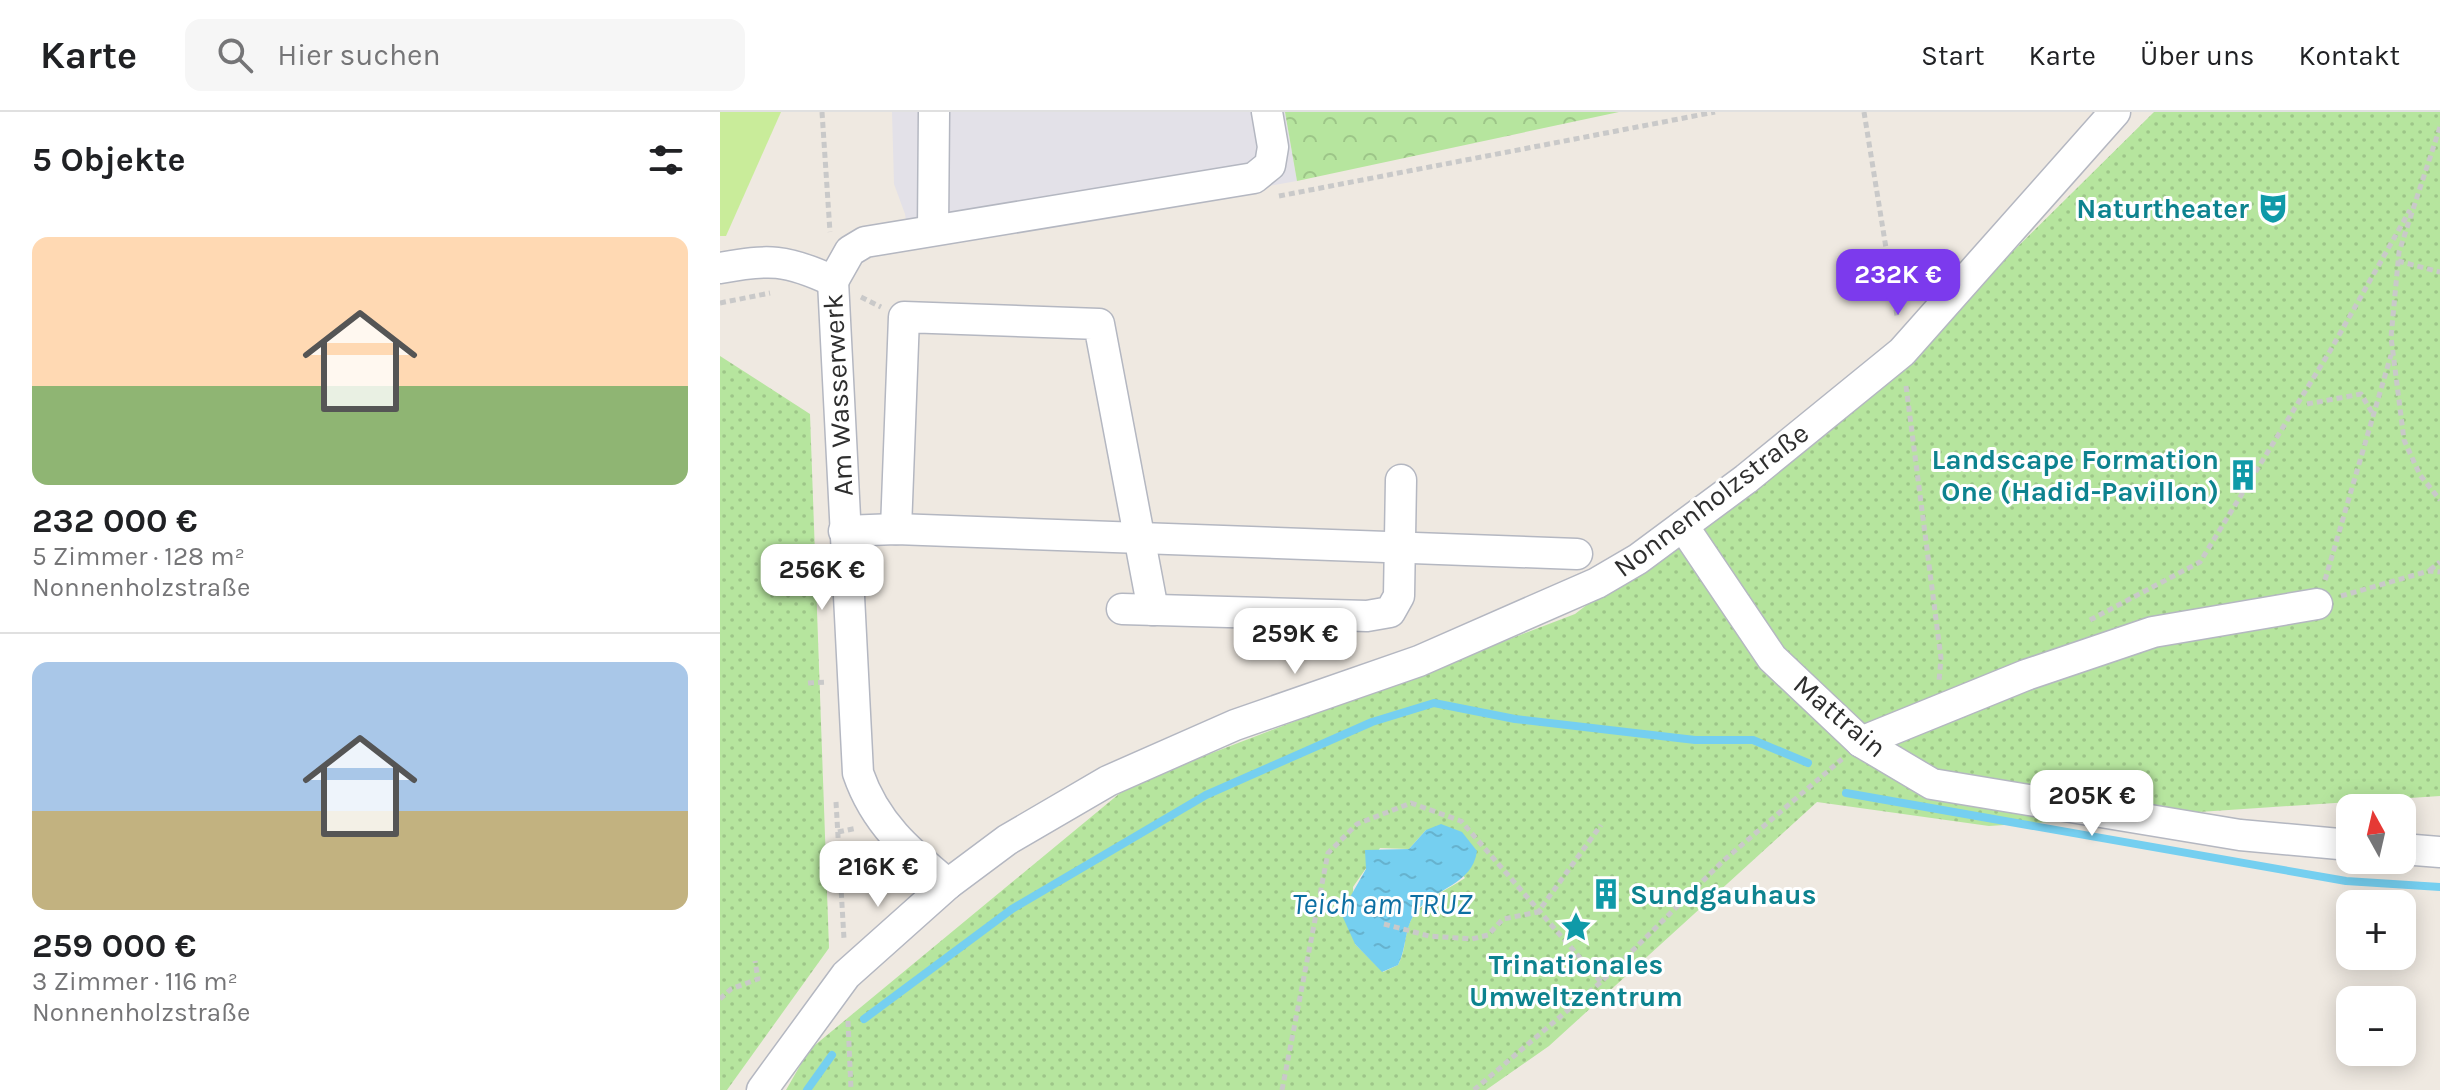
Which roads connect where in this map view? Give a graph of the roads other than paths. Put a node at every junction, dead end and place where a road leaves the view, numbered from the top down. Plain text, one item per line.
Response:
1 (934, 112) edge
2 (1267, 112) edge
3 (2115, 112) edge
4 (933, 230) junction
5 (720, 268) edge
6 (833, 281) junction
7 (1401, 480) dead end
8 (1683, 526) junction
9 (896, 529) junction
10 (844, 531) junction
11 (1140, 538) junction
12 (1401, 548) junction
13 (1577, 554) dead end
14 (2317, 604) road end
15 (1122, 609) dead end
16 (1153, 610) junction
17 (1861, 742) junction
18 (2336, 844) edge
19 (2416, 850) edge
20 (2440, 852) edge
21 (948, 884) junction
22 (762, 1090) edge

1 - 4 street
2 - 4 street
3 - 8 street, Nonnenholzstraße
4 - 6 street
5 - 6 street
6 - 10 street, Am Wasserwerk
7 - 12 street
8 - 17 street, Mattrain
8 - 21 street, Nonnenholzstraße
9 - 10 street
9 - 11 street
9 - 11 street
10 - 21 street, Am Wasserwerk
11 - 12 street
11 - 16 street
12 - 13 street
12 - 16 street
14 - 17 street
15 - 16 street
17 - 18 street, Mattrain
19 - 20 street
21 - 22 street, Nonnenholzstraße

